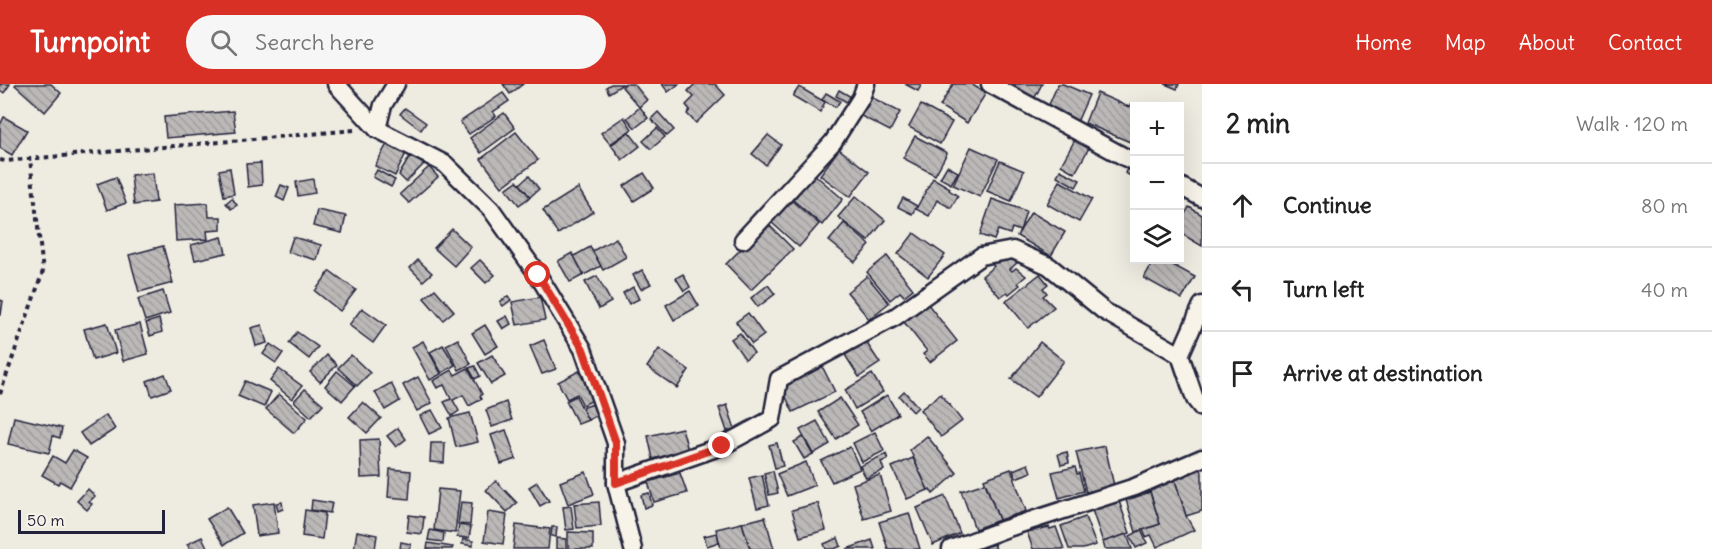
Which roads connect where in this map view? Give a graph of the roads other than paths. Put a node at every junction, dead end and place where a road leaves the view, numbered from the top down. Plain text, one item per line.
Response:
1 (336, 84) edge
2 (396, 84) edge
3 (866, 84) edge
4 (990, 84) edge
5 (377, 129) junction
6 (1130, 160) edge
7 (1184, 189) edge
8 (1202, 198) edge
9 (743, 240) dead end
10 (1202, 305) edge
11 (1180, 355) junction
12 (1202, 408) edge
13 (1202, 459) edge
14 (616, 483) junction
15 (633, 549) edge
16 (951, 549) edge

1 - 5 street
2 - 5 street
3 - 9 street
4 - 6 street
5 - 14 street
7 - 8 street
10 - 11 street
11 - 12 street
11 - 14 street
13 - 16 street
14 - 15 street

